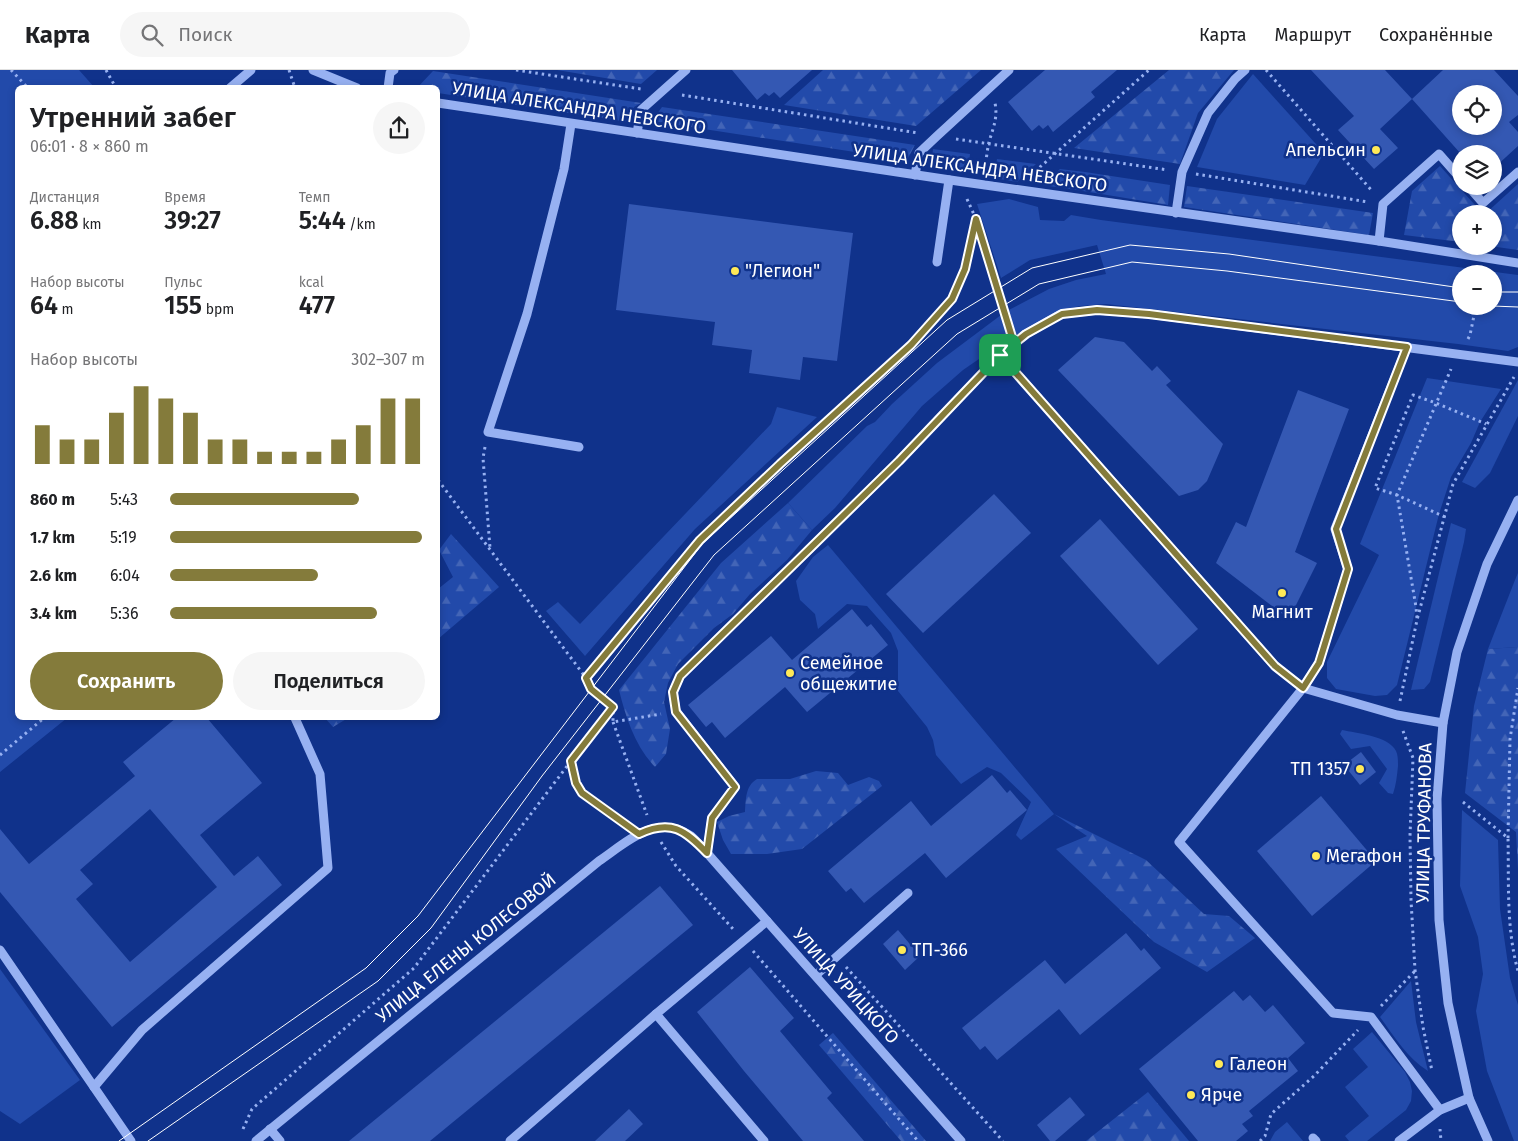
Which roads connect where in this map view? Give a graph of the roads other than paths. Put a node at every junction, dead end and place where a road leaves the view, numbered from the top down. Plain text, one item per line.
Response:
1 (251, 70) edge
2 (313, 70) edge
3 (394, 70) edge
4 (686, 70) edge
5 (1009, 70) edge
6 (1245, 70) edge
7 (234, 85) edge
8 (349, 85) edge
9 (388, 85) edge
10 (440, 103) edge
11 (571, 124) junction
12 (637, 133) junction
13 (1452, 169) edge
14 (1518, 172) edge
15 (915, 175) junction
16 (953, 181) junction
17 (1502, 186) edge
18 (1476, 195) edge
19 (1492, 195) edge
20 (1176, 213) junction
21 (1379, 242) junction
22 (937, 262) dead end
23 (1518, 263) edge
24 (1407, 347) junction
25 (1000, 355) junction
26 (1518, 362) edge
27 (579, 447) dead end
28 (1518, 500) edge
29 (1515, 512) edge
30 (1303, 688) junction
31 (296, 720) edge
32 (1443, 723) junction
33 (707, 853) junction
34 (908, 893) dead end
35 (767, 921) junction
36 (0, 950) edge
37 (816, 975) junction
38 (656, 1014) junction
39 (94, 1087) junction
40 (1469, 1098) junction
41 (1440, 1110) junction
42 (270, 1129) junction
43 (131, 1141) edge
44 (256, 1141) edge
45 (280, 1141) edge
46 (510, 1141) edge
47 (764, 1141) edge
48 (961, 1141) edge
49 (1399, 1141) edge
50 (1488, 1141) edge

1 - 7 street
2 - 8 street
3 - 9 street
4 - 12 street
5 - 15 street
6 - 20 street
10 - 11 street, УЛИЦА АЛЕКСАНДРА НЕВСКОГО
11 - 12 street, УЛИЦА АЛЕКСАНДРА НЕВСКОГО
11 - 27 street
12 - 15 street, УЛИЦА АЛЕКСАНДРА НЕВСКОГО
13 - 21 street
14 - 17 street
15 - 16 street, УЛИЦА АЛЕКСАНДРА НЕВСКОГО
16 - 20 street, УЛИЦА АЛЕКСАНДРА НЕВСКОГО
16 - 22 street
18 - 19 street
20 - 21 street, УЛИЦА АЛЕКСАНДРА НЕВСКОГО
21 - 23 street, УЛИЦА АЛЕКСАНДРА НЕВСКОГО
24 - 25 street
24 - 26 street
24 - 30 street
25 - 30 street
25 - 33 street
28 - 29 street, УЛИЦА ТРУФАНОВА
29 - 32 street, УЛИЦА ТРУФАНОВА
30 - 32 street
30 - 41 street
31 - 39 street
32 - 40 street, УЛИЦА ТРУФАНОВА
33 - 35 street, УЛИЦА УРИЦКОГО
33 - 42 street, УЛИЦА ЕЛЕНЫ КОЛЕСОВОЙ
34 - 37 street
35 - 37 street, УЛИЦА УРИЦКОГО
35 - 38 street
36 - 39 street
37 - 48 street, УЛИЦА УРИЦКОГО
38 - 46 street
38 - 47 street
39 - 43 street
40 - 41 street
40 - 50 street
41 - 49 street
42 - 44 street, УЛИЦА ЕЛЕНЫ КОЛЕСОВОЙ
42 - 45 street

